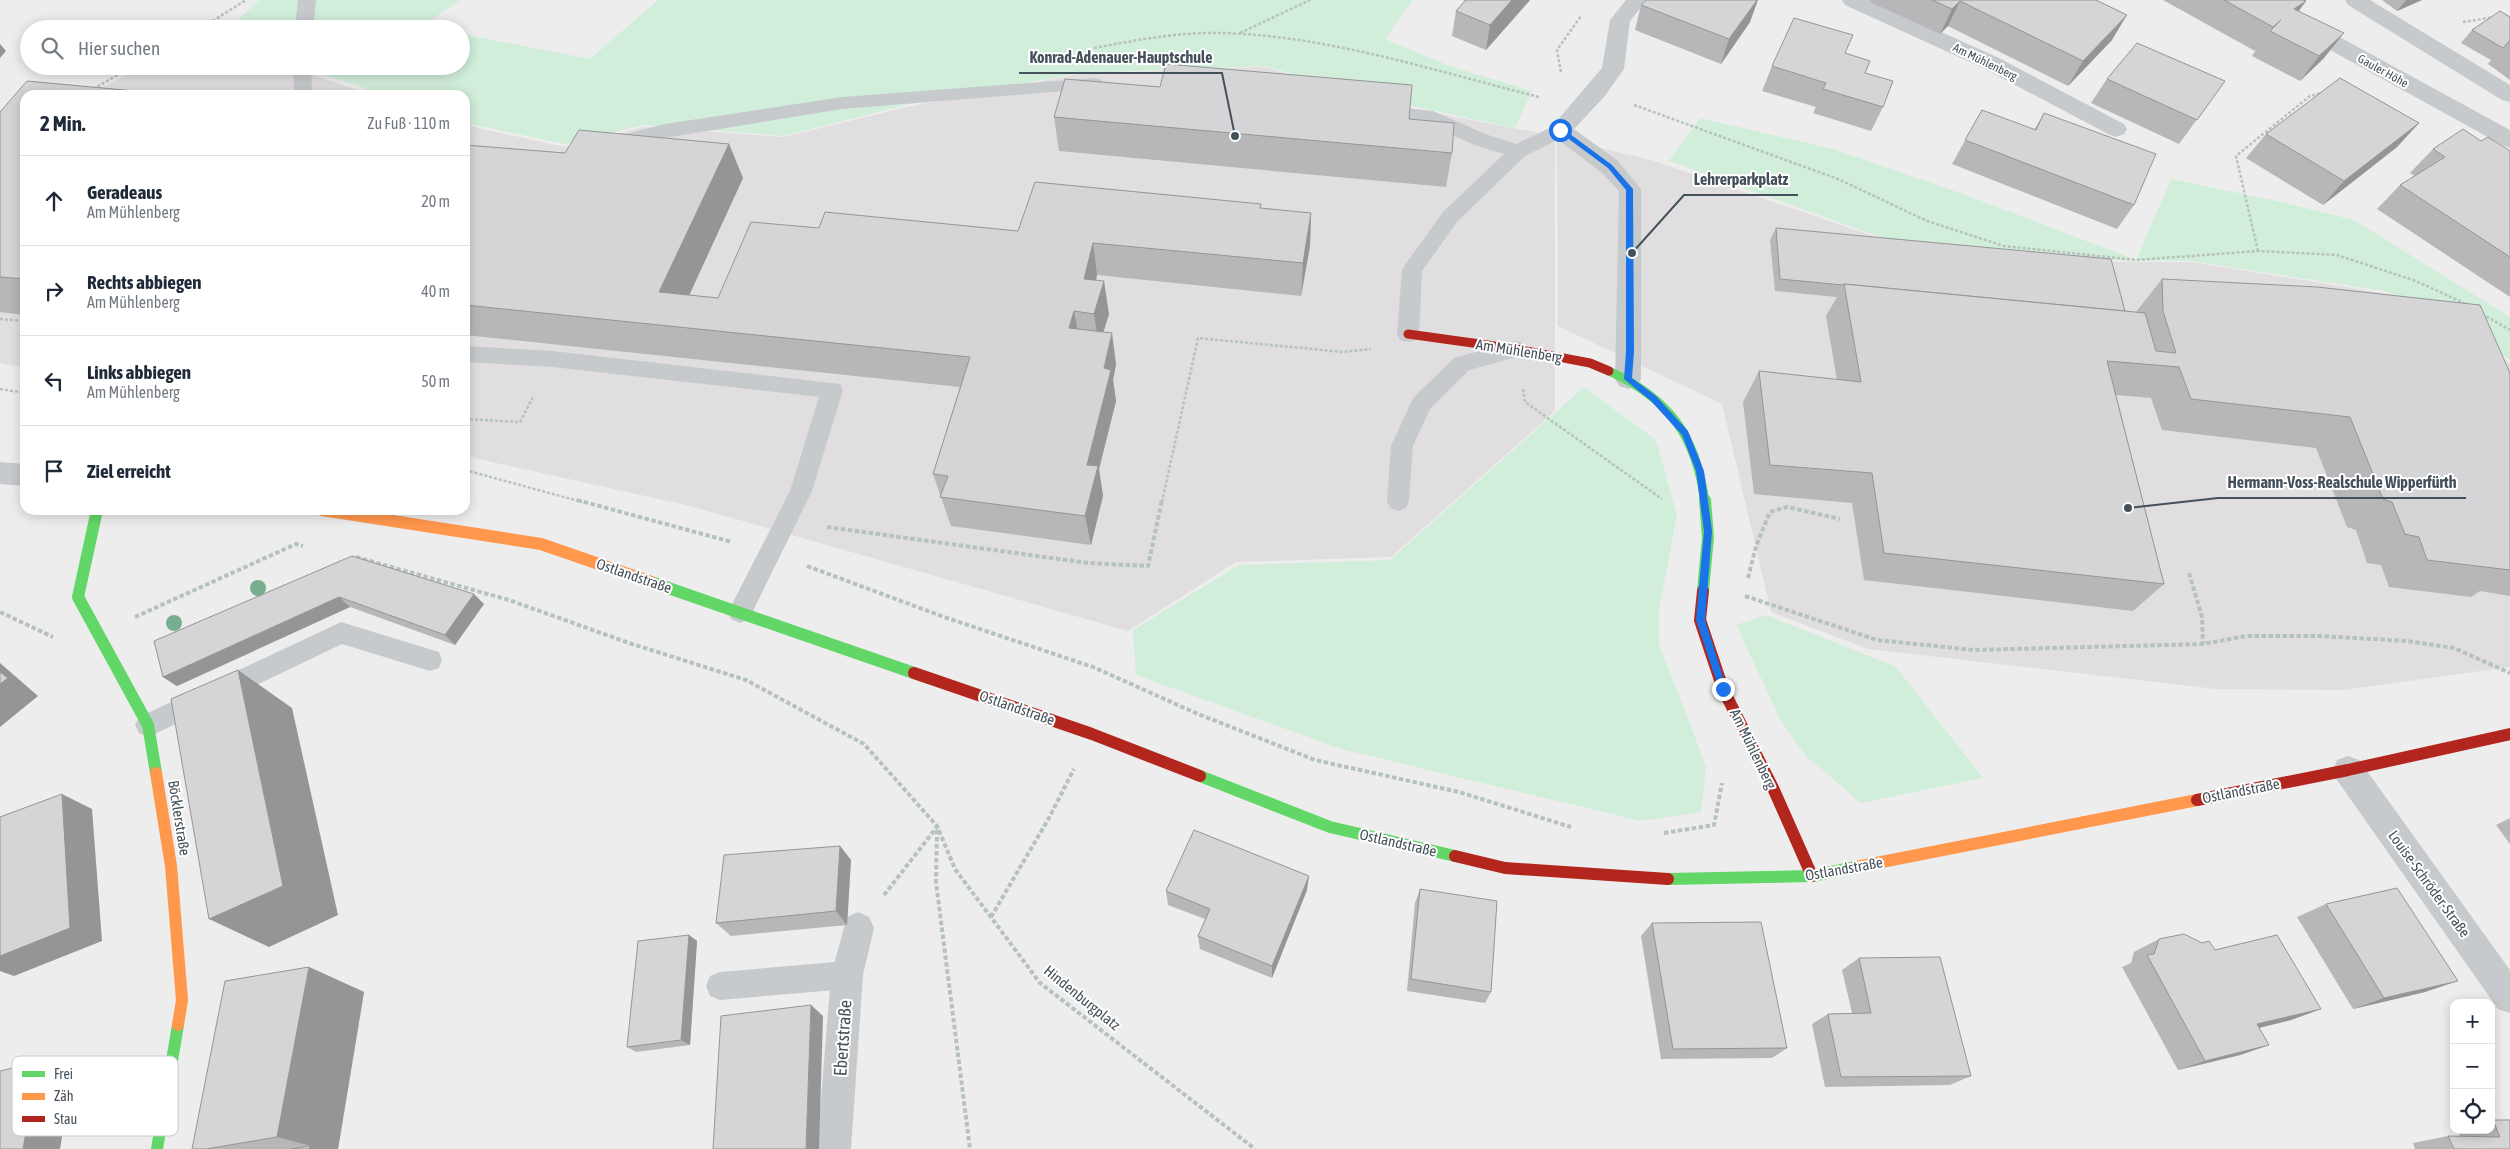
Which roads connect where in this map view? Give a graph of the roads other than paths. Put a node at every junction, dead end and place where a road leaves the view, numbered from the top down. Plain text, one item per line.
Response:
1 (307, 0) edge
2 (1637, 0) edge
3 (1852, 0) edge
4 (2256, 0) edge
5 (2355, 0) edge
6 (305, 20) edge
7 (302, 75) edge
8 (1117, 86) edge
9 (303, 90) edge
10 (2510, 95) edge
11 (1355, 108) edge
12 (1560, 130) junction
13 (2116, 130) dead end
14 (2510, 140) edge
15 (599, 147) edge
16 (1518, 151) junction
17 (1408, 334) joint
18 (1516, 349) junction
19 (470, 354) edge
20 (1628, 379) junction
21 (0, 473) edge
22 (20, 475) edge
23 (1398, 501) dead end
24 (96, 515) edge
25 (354, 515) edge
26 (740, 612) junction
27 (430, 660) dead end
28 (148, 725) junction
29 (2510, 734) edge
30 (2348, 770) junction
31 (1812, 876) junction
32 (858, 928) road end
33 (847, 975) junction
34 (720, 986) dead end
35 (2510, 997) edge
36 (173, 1056) edge
37 (159, 1136) edge
38 (157, 1149) edge
39 (834, 1149) edge

1 - 6 lane
2 - 12 street
3 - 13 street, Am Mühlenberg
4 - 14 street, Gauler Höhe
5 - 10 street
7 - 9 lane
8 - 15 lane
11 - 16 lane
12 - 16 lane
12 - 20 street
16 - 17 lane
17 - 18 street, Am Mühlenberg
18 - 20 street, Am Mühlenberg
18 - 23 lane
19 - 26 lane
20 - 31 street, Am Mühlenberg
21 - 22 street
24 - 28 street, Böcklerstraße
25 - 26 street, Ostlandstraße
26 - 31 street, Ostlandstraße
27 - 28 lane
28 - 36 street, Böcklerstraße
29 - 30 street, Ostlandstraße
30 - 31 street, Ostlandstraße
30 - 35 street, Louise-Schröder-Straße
32 - 33 street, Ebertstraße
33 - 34 lane
33 - 39 street, Ebertstraße
37 - 38 street, Böcklerstraße

